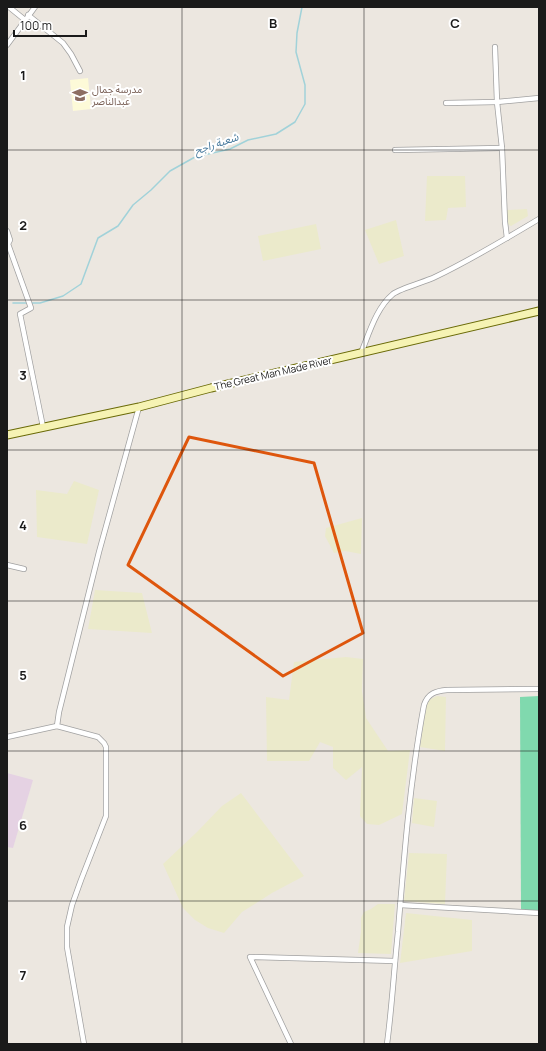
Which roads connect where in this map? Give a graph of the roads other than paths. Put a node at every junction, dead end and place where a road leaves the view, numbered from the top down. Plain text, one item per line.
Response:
1 (9, 7) edge
2 (35, 7) edge
3 (28, 15) junction
4 (25, 20) junction
5 (7, 45) edge
6 (495, 47) dead end
7 (80, 72) dead end
8 (539, 98) edge
9 (497, 102) junction
10 (446, 103) dead end
11 (502, 148) junction
12 (395, 150) dead end
13 (539, 219) edge
14 (7, 232) edge
15 (507, 238) junction
16 (7, 244) edge
17 (539, 311) edge
18 (361, 353) junction
19 (139, 407) junction
20 (43, 427) junction
21 (7, 435) edge
22 (7, 565) edge
23 (24, 569) dead end
24 (539, 689) edge
25 (57, 726) junction
26 (7, 737) edge
27 (400, 905) junction
28 (539, 913) edge
29 (395, 961) junction
30 (84, 1044) edge
31 (291, 1044) edge
32 (387, 1044) edge

1 - 4 street
2 - 3 street
3 - 4 street
3 - 7 street
4 - 5 street
6 - 9 street
8 - 9 street
9 - 10 street
9 - 11 street
11 - 12 street
11 - 15 street
13 - 15 street
14 - 16 street
15 - 18 street
16 - 20 street
17 - 18 main road, The Great Man Made River
18 - 19 main road, The Great Man Made River
19 - 20 main road, The Great Man Made River
19 - 25 street
20 - 21 main road, The Great Man Made River
22 - 23 street
24 - 27 street
25 - 26 street
25 - 30 street
27 - 28 street
27 - 29 street
29 - 31 street
29 - 32 street

